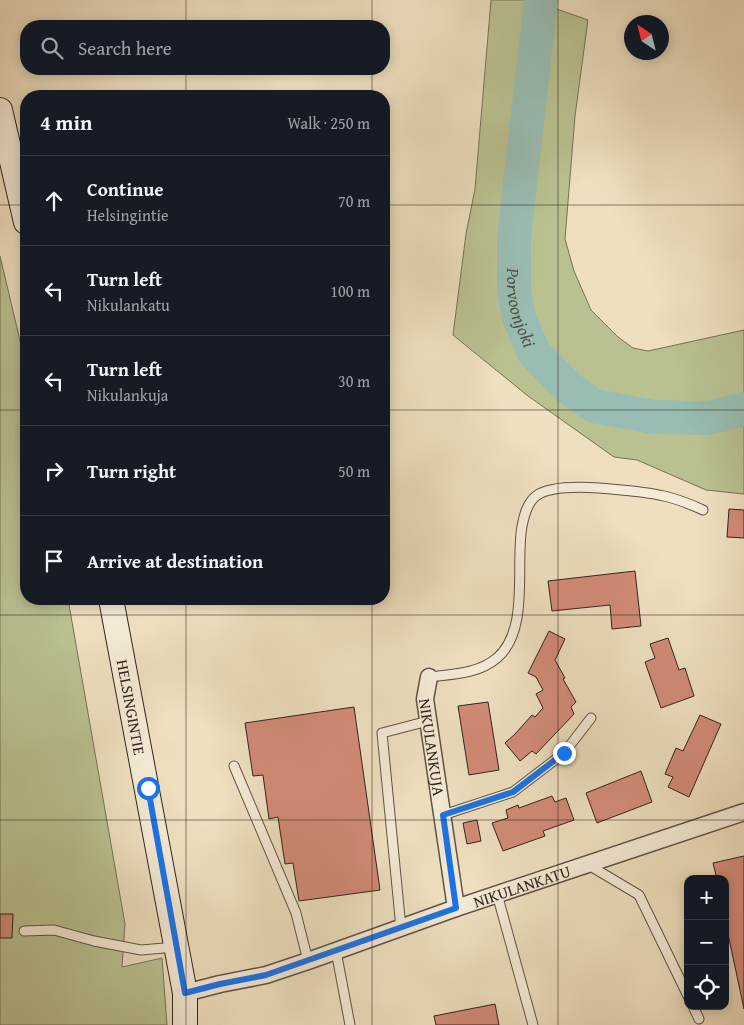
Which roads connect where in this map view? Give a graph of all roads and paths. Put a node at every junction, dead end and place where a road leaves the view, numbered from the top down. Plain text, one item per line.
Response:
1 (0, 110) edge
2 (20, 196) edge
3 (703, 510) dead end
4 (112, 605) edge
5 (429, 677) joint
6 (591, 718) dead end
7 (428, 721) junction
8 (234, 766) dead end
9 (744, 812) edge
10 (443, 815) junction
11 (587, 864) junction
12 (497, 894) junction
13 (456, 908) junction
14 (401, 928) junction
15 (24, 931) dead end
16 (177, 947) junction
17 (336, 952) junction
18 (308, 961) junction
19 (684, 988) edge
20 (185, 993) junction
21 (695, 1010) edge
22 (699, 1019) dead end
23 (185, 1025) edge
24 (200, 1025) edge
25 (350, 1025) edge
26 (533, 1025) edge

1 - 2 main road
3 - 5 lane
4 - 16 main road, HELSINGINTIE
5 - 7 street, NIKULANKUJA
6 - 10 lane
7 - 10 street, NIKULANKUJA
7 - 14 lane
8 - 18 lane
9 - 11 street, NIKULANKATU
10 - 13 street, NIKULANKUJA
11 - 12 street, NIKULANKATU
11 - 19 lane
12 - 13 street, NIKULANKATU
12 - 26 lane
13 - 14 street, NIKULANKATU
14 - 17 street, NIKULANKATU
15 - 16 lane
16 - 20 main road, HELSINGINTIE
17 - 18 street, NIKULANKATU
17 - 25 lane
18 - 20 street, NIKULANKATU
20 - 23 main road, HELSINGINTIE
20 - 24 main road, HELSINGINTIE
21 - 22 lane

